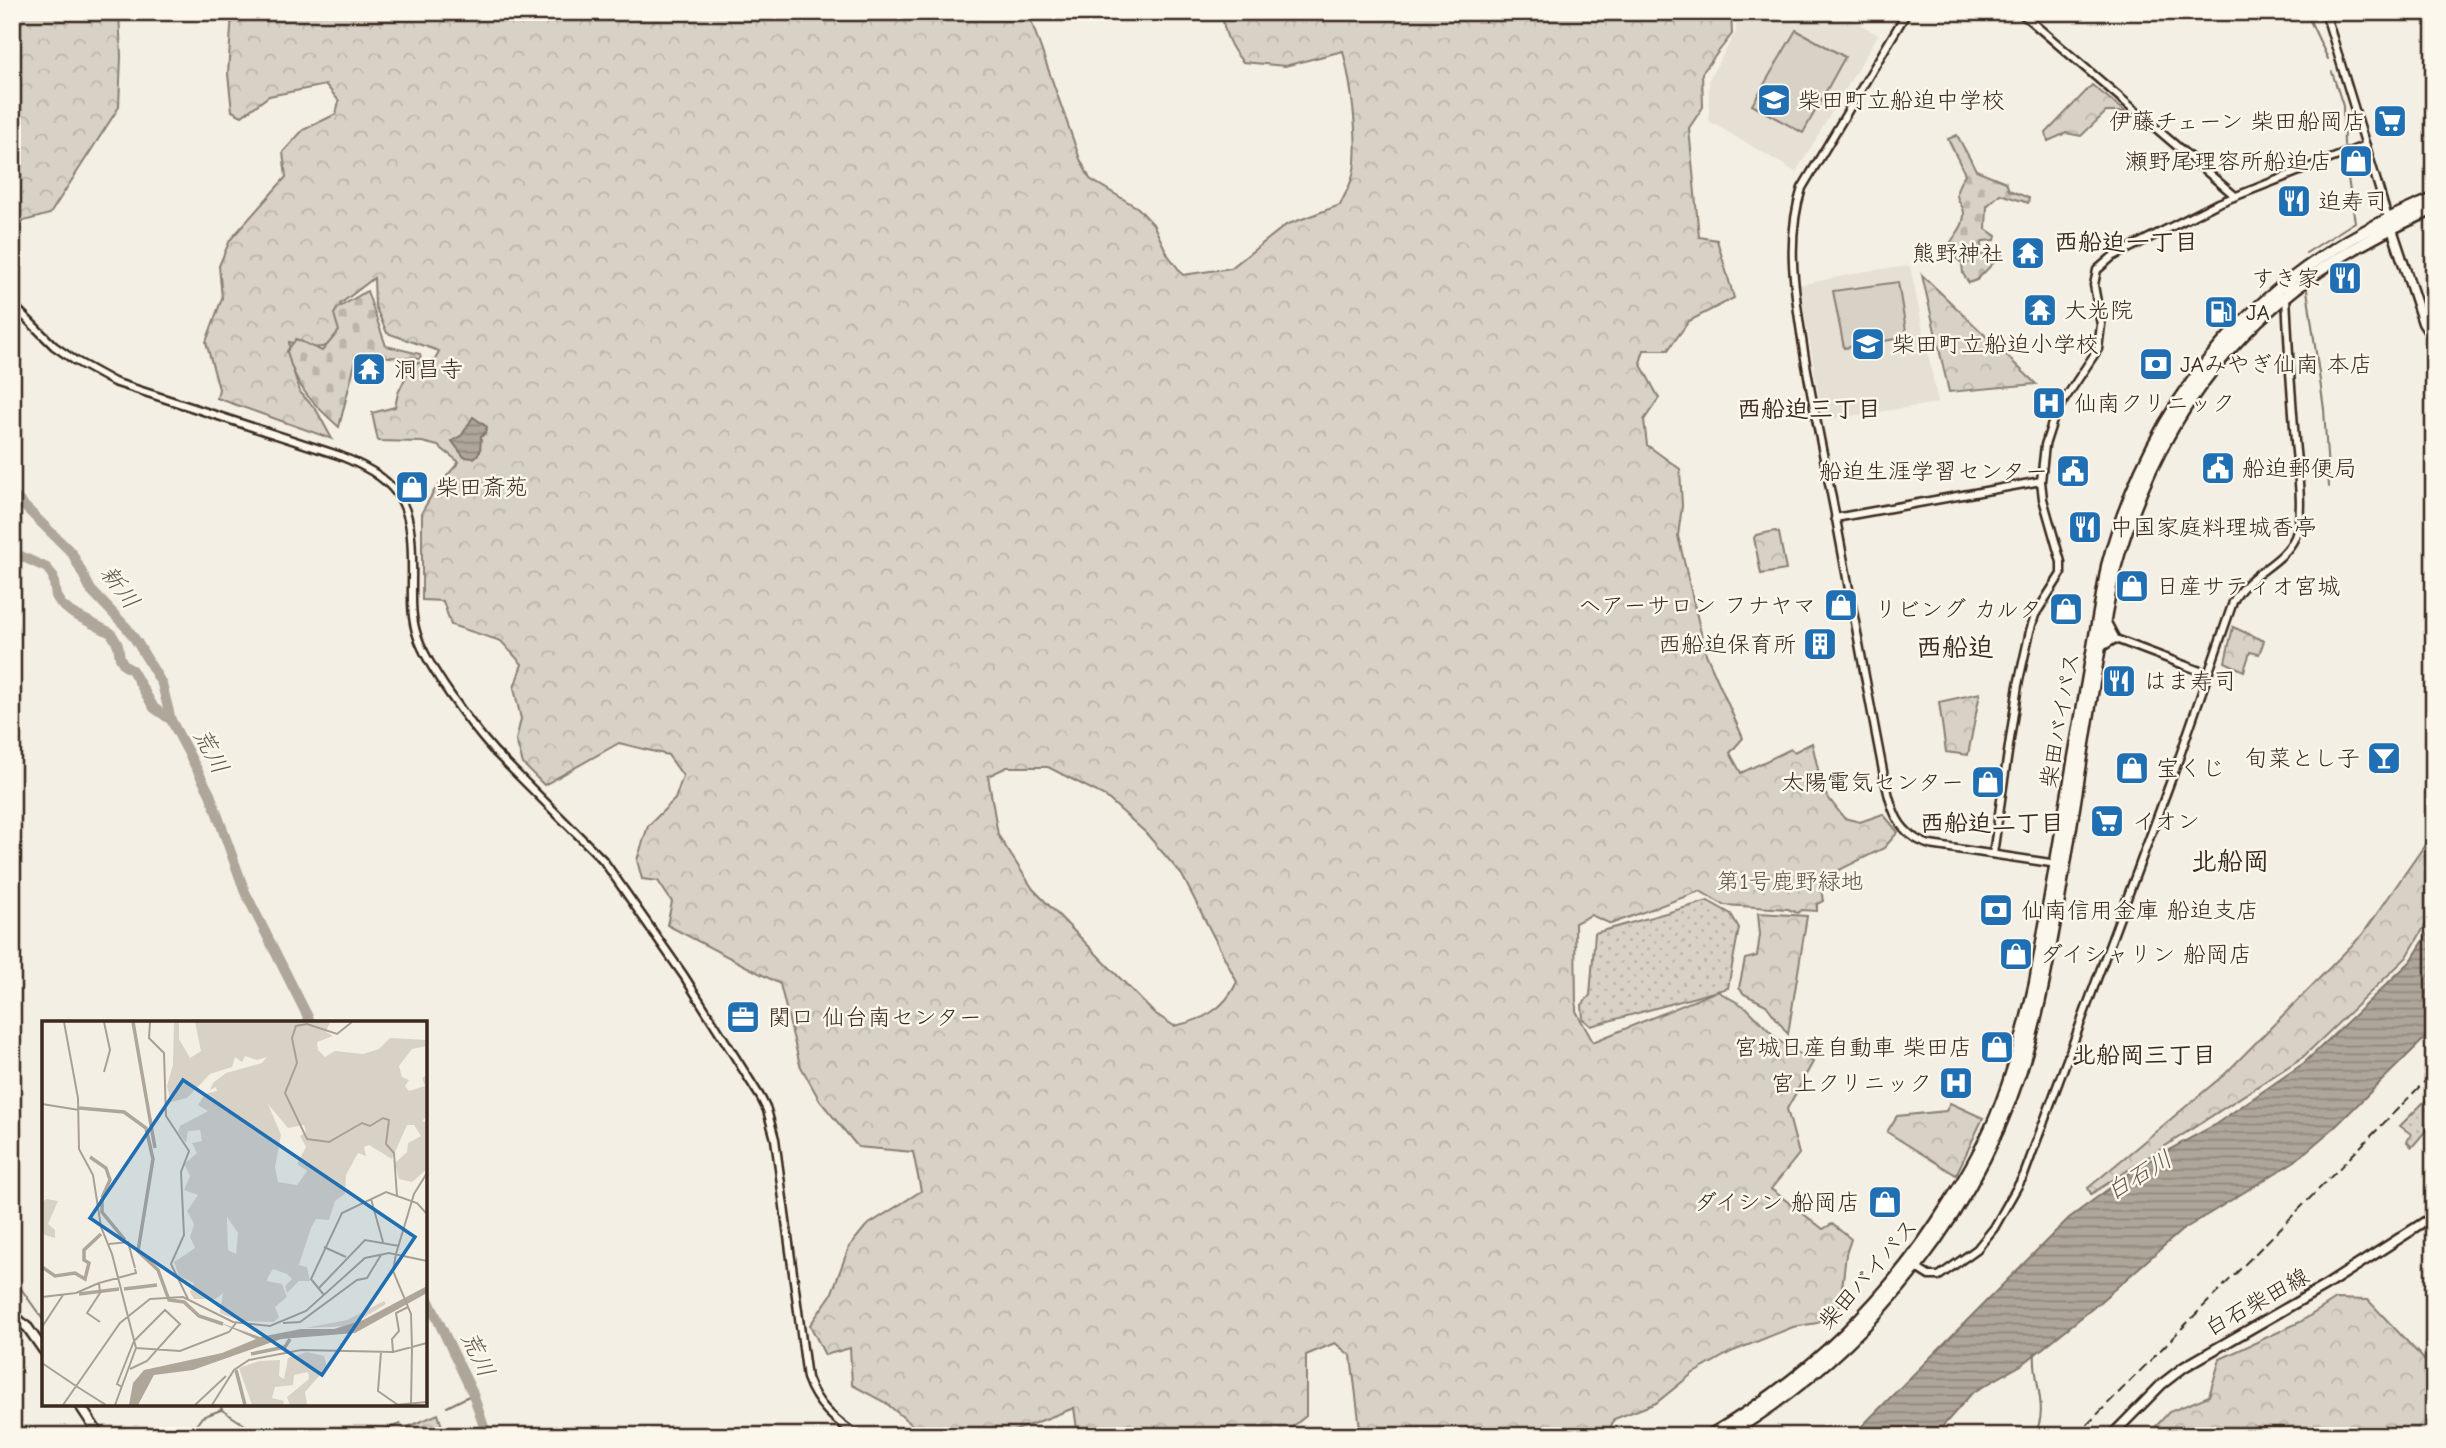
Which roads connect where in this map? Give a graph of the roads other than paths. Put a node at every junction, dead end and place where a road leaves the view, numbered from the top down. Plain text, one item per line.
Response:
1 (1907, 12) edge
2 (2020, 12) edge
3 (2325, 12) edge
4 (2366, 145) junction
5 (2234, 195) junction
6 (2434, 199) edge
7 (2434, 209) edge
8 (2390, 223) junction
9 (2286, 294) junction
10 (12, 304) edge
11 (2434, 340) edge
12 (2041, 481) junction
13 (1836, 518) junction
14 (2104, 621) junction
15 (2113, 638) junction
16 (2100, 646) junction
17 (2208, 674) junction
18 (1993, 854) junction
19 (2060, 865) junction
20 (2434, 1216) edge
21 (1913, 1266) junction
22 (12, 1314) edge
23 (42, 1348) edge
24 (80, 1406) edge
25 (100, 1436) edge
26 (858, 1436) edge
27 (1709, 1436) edge
28 (1725, 1436) edge
29 (2111, 1436) edge

1 - 13 street
2 - 5 street
3 - 4 street
4 - 5 street
4 - 8 street
5 - 12 street
6 - 8 highway, 柴田バイパス
7 - 8 highway, 柴田バイパス
8 - 9 highway, 柴田バイパス
8 - 11 main road
8 - 19 highway, 柴田バイパス
9 - 14 highway, 柴田バイパス
9 - 17 street
10 - 26 street
12 - 13 street
12 - 18 street
13 - 18 street
14 - 15 highway
14 - 16 highway, 柴田バイパス
15 - 16 highway
15 - 17 street
16 - 19 highway, 柴田バイパス
17 - 21 street
18 - 19 street
19 - 21 highway, 柴田バイパス
20 - 29 main road, 白石柴田線
21 - 27 highway, 柴田バイパス
21 - 28 highway, 柴田バイパス
22 - 23 main road
24 - 25 main road

